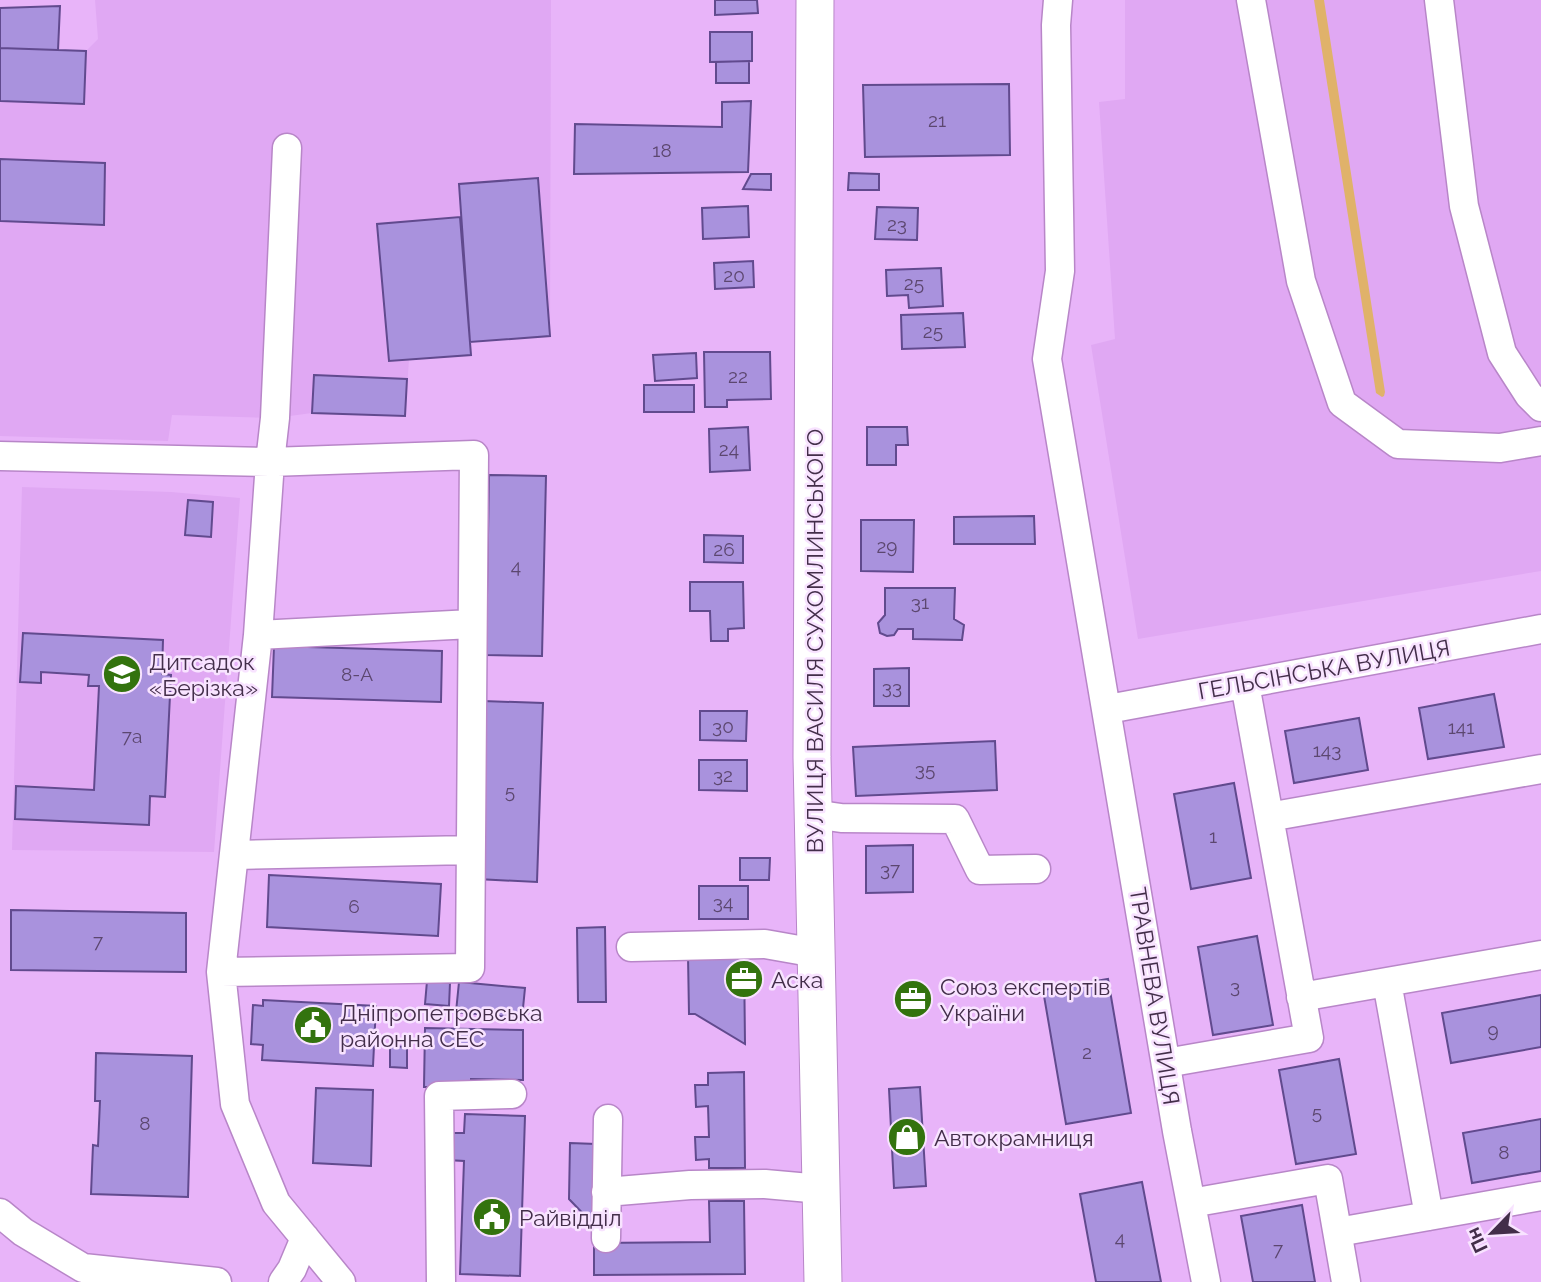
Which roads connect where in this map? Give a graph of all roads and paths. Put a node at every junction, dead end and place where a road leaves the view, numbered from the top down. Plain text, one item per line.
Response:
1 (815, 0) edge
2 (1058, 0) edge
3 (1251, 0) edge
4 (1439, 0) edge
5 (287, 148) dead end
6 (1541, 407) edge
7 (1541, 441) edge
8 (0, 456) edge
9 (270, 462) junction
10 (472, 624) junction
11 (1541, 629) edge
12 (258, 635) junction
13 (1245, 684) junction
14 (1108, 709) junction
15 (1541, 769) edge
16 (813, 814) junction
17 (1269, 817) junction
18 (470, 850) junction
19 (236, 855) junction
20 (1036, 869) dead end
21 (631, 947) dead end
22 (816, 953) junction
23 (1541, 955) edge
24 (221, 972) junction
25 (1387, 982) junction
26 (1301, 997) junction
27 (1166, 1063) junction
28 (512, 1094) dead end
29 (608, 1119) dead end
30 (821, 1189) junction
31 (606, 1192) junction
32 (1541, 1196) edge
33 (1191, 1203) junction
34 (0, 1213) edge
35 (1429, 1216) junction
36 (1338, 1232) junction
37 (11, 1235) edge
38 (305, 1238) junction
39 (606, 1238) dead end
40 (83, 1275) edge
41 (217, 1282) edge
42 (283, 1282) edge
43 (341, 1282) edge
44 (441, 1282) edge
45 (823, 1282) edge
46 (1206, 1282) edge
47 (1346, 1282) edge

1 - 16 main road, ВУЛИЦЯ ВАСИЛЯ СУХОМЛИНСЬКОГО
2 - 14 street, ТРАВНЕВА ВУЛИЦЯ
3 - 7 street
4 - 6 street
5 - 9 street
8 - 9 street
9 - 10 street
9 - 12 street
10 - 12 street
10 - 18 street
11 - 13 street, ГЕЛЬСІНСЬКА ВУЛИЦЯ
12 - 19 street
13 - 14 street, ГЕЛЬСІНСЬКА ВУЛИЦЯ
13 - 17 street
14 - 27 street, ТРАВНЕВА ВУЛИЦЯ
15 - 17 street
16 - 20 street
16 - 22 main road, ВУЛИЦЯ ВАСИЛЯ СУХОМЛИНСЬКОГО
17 - 26 street
18 - 19 street
18 - 24 street
19 - 24 street
21 - 22 street
22 - 30 main road, ВУЛИЦЯ ВАСИЛЯ СУХОМЛИНСЬКОГО
23 - 25 street
24 - 38 street
25 - 26 street
25 - 35 street
26 - 27 street
27 - 33 street, ТРАВНЕВА ВУЛИЦЯ
28 - 44 street
29 - 31 street
30 - 31 street
30 - 45 main road, ВУЛИЦЯ ВАСИЛЯ СУХОМЛИНСЬКОГО
31 - 39 street
32 - 35 street
33 - 36 street
33 - 46 street, ТРАВНЕВА ВУЛИЦЯ
34 - 37 street
35 - 36 street
36 - 47 street
37 - 40 street
38 - 42 street
38 - 43 street
40 - 41 street

